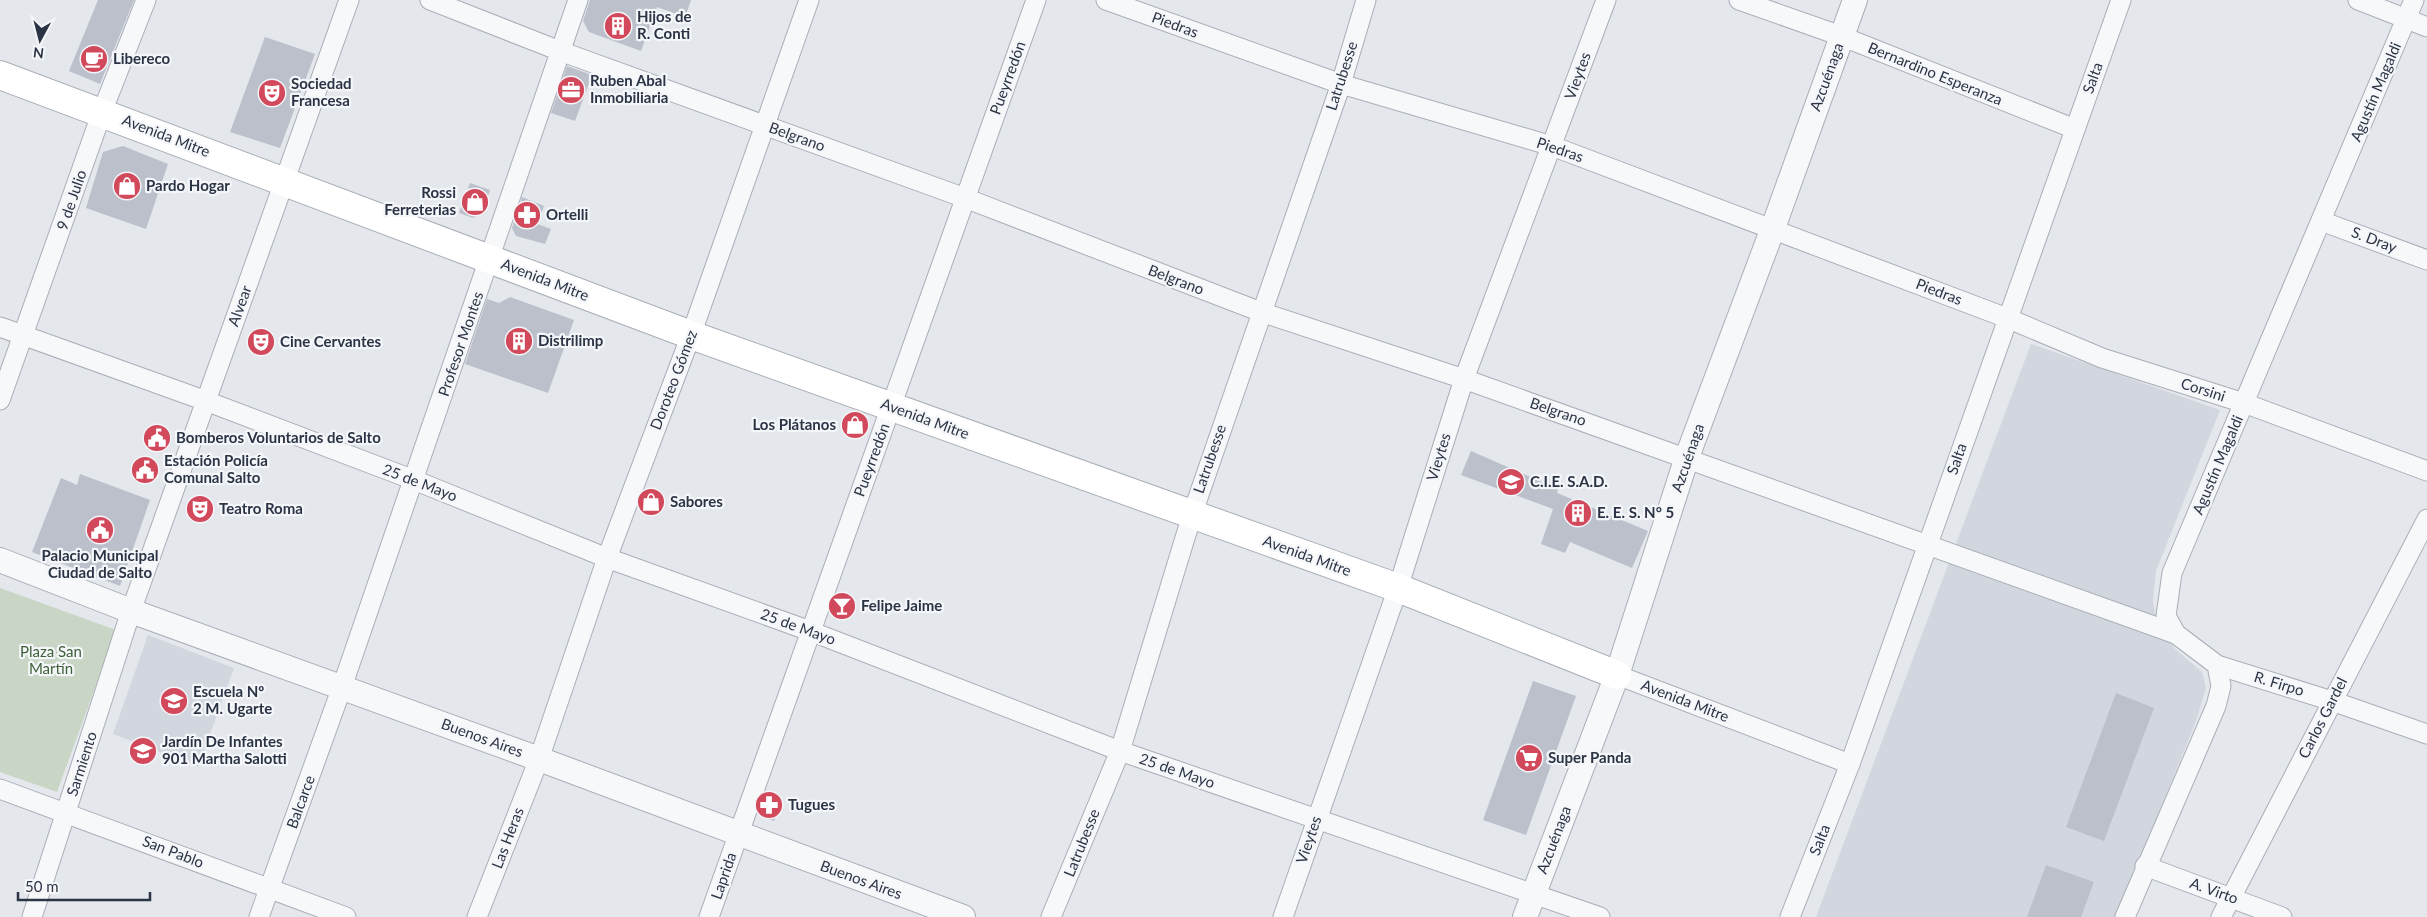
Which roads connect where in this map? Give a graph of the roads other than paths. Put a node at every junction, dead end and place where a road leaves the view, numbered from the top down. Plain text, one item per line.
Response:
1 (146, 0) edge
2 (349, 0) edge
3 (430, 0) edge
4 (578, 0) edge
5 (809, 0) edge
6 (1036, 0) edge
7 (1106, 0) edge
8 (1366, 0) edge
9 (1606, 0) edge
10 (1739, 0) edge
11 (1854, 0) edge
12 (2121, 0) edge
13 (2358, 0) edge
14 (2414, 0) edge
15 (2406, 19) junction
16 (2427, 27) edge
17 (1841, 36) junction
18 (560, 51) junction
19 (0, 75) edge
20 (1341, 84) junction
21 (102, 112) junction
22 (765, 125) junction
23 (2075, 129) junction
24 (1552, 146) junction
25 (286, 181) junction
26 (965, 198) junction
27 (2321, 221) junction
28 (1773, 228) junction
29 (490, 259) junction
30 (2427, 260) edge
31 (1261, 312) junction
32 (2007, 318) junction
33 (0, 327) edge
34 (24, 336) junction
35 (691, 336) junction
36 (1464, 379) junction
37 (0, 400) edge
38 (206, 401) junction
39 (2244, 403) junction
40 (891, 407) junction
41 (1687, 458) junction
42 (2427, 471) edge
43 (414, 480) junction
44 (1192, 515) junction
45 (2427, 519) edge
46 (1927, 546) junction
47 (607, 558) junction
48 (0, 560) edge
49 (1398, 588) junction
50 (131, 612) junction
51 (810, 631) junction
52 (2176, 634) junction
53 (2217, 665) junction
54 (1617, 675) junction
55 (342, 687) junction
56 (2332, 701) junction
57 (2427, 734) edge
58 (1120, 751) junction
59 (540, 759) junction
60 (1850, 764) junction
61 (0, 788) edge
62 (66, 812) junction
63 (1316, 819) junction
64 (738, 834) junction
65 (2145, 866) junction
66 (270, 888) junction
67 (1534, 893) junction
68 (2231, 897) junction
69 (32, 917) edge
70 (259, 917) edge
71 (346, 917) edge
72 (477, 917) edge
73 (709, 917) edge
74 (963, 917) edge
75 (1052, 917) edge
76 (1283, 917) edge
77 (1525, 917) edge
78 (1600, 917) edge
79 (1790, 917) edge
80 (2125, 917) edge
81 (2221, 917) edge
82 (2282, 917) edge

1 - 21 street, 9 de Julio
2 - 25 street, Alvear
3 - 18 street, Belgrano
4 - 18 street, Profesor Montes
5 - 22 street, Doroteo Gómez
6 - 26 street, Pueyrredón
7 - 20 street, Piedras
8 - 20 street, Latrubesse
9 - 24 street, Vieytes
10 - 17 street, Bernardino Esperanza
11 - 17 street, Azcuénaga
12 - 23 street, Salta
13 - 15 street
14 - 15 street, Agustín Magaldi
15 - 16 street
15 - 27 street, Agustín Magaldi
17 - 23 street, Bernardino Esperanza
17 - 28 street, Azcuénaga
18 - 22 street, Belgrano
18 - 29 street, Profesor Montes
19 - 21 main road, Avenida Mitre
20 - 24 street, Piedras
20 - 31 street, Latrubesse
21 - 25 main road, Avenida Mitre
21 - 34 street, 9 de Julio
22 - 26 street, Belgrano
22 - 35 street, Doroteo Gómez
23 - 32 street, Salta
24 - 28 street, Piedras
24 - 36 street, Vieytes
25 - 29 main road, Avenida Mitre
25 - 38 street, Alvear
26 - 31 street, Belgrano
26 - 40 street, Pueyrredón
27 - 30 street, S. Dray
27 - 39 street, Agustín Magaldi
28 - 32 street, Piedras
28 - 41 street, Azcuénaga
29 - 35 main road, Avenida Mitre
29 - 43 street, Profesor Montes
31 - 36 street, Belgrano
31 - 44 street, Latrubesse
32 - 39 street, Corsini
32 - 46 street, Salta
33 - 34 street, 25 de Mayo
34 - 37 street, 9 de Julio
34 - 38 street, 25 de Mayo
35 - 40 main road, Avenida Mitre
35 - 47 street, Doroteo Gómez
36 - 41 street, Belgrano
36 - 49 street, Vieytes
38 - 43 street, 25 de Mayo
38 - 50 street, Alvear
39 - 42 street, Corsini
39 - 52 street, Agustín Magaldi
40 - 44 main road, Avenida Mitre
40 - 51 street, Pueyrredón
41 - 46 street, Belgrano
41 - 54 street, Azcuénaga
43 - 47 street, 25 de Mayo
43 - 55 street, Profesor Montes
44 - 49 main road, Avenida Mitre
44 - 58 street, Latrubesse
45 - 56 street, Carlos Gardel
46 - 52 street, Belgrano
46 - 60 street, Salta
47 - 51 street, 25 de Mayo
47 - 59 street, Doroteo Gómez
48 - 50 street, Buenos Aires
49 - 54 main road, Avenida Mitre
49 - 63 street, Vieytes
50 - 55 street, Buenos Aires
50 - 62 street, Sarmiento
51 - 58 street, 25 de Mayo
51 - 64 street, Pueyrredón
52 - 53 street
53 - 56 street, R. Firpo
53 - 65 street
54 - 60 street, Avenida Mitre
54 - 67 street, Azcuénaga
55 - 59 street, Buenos Aires
55 - 66 street, Balcarce
56 - 57 street, R. Firpo
56 - 68 street, Carlos Gardel
58 - 63 street, 25 de Mayo
58 - 75 street, Latrubesse
59 - 64 street, Buenos Aires
59 - 72 street, Las Heras
60 - 79 street, Salta
61 - 62 street, San Pablo
62 - 66 street, San Pablo
62 - 69 street, Sarmiento
63 - 67 street, 25 de Mayo
63 - 76 street, Vieytes
64 - 73 street, Laprida
64 - 74 street, Buenos Aires
65 - 68 street, A. Virto
65 - 80 street
66 - 70 street, Balcarce
66 - 71 street, San Pablo
67 - 77 street, Azcuénaga
67 - 78 street, 25 de Mayo
68 - 81 street, Carlos Gardel
68 - 82 street, A. Virto

